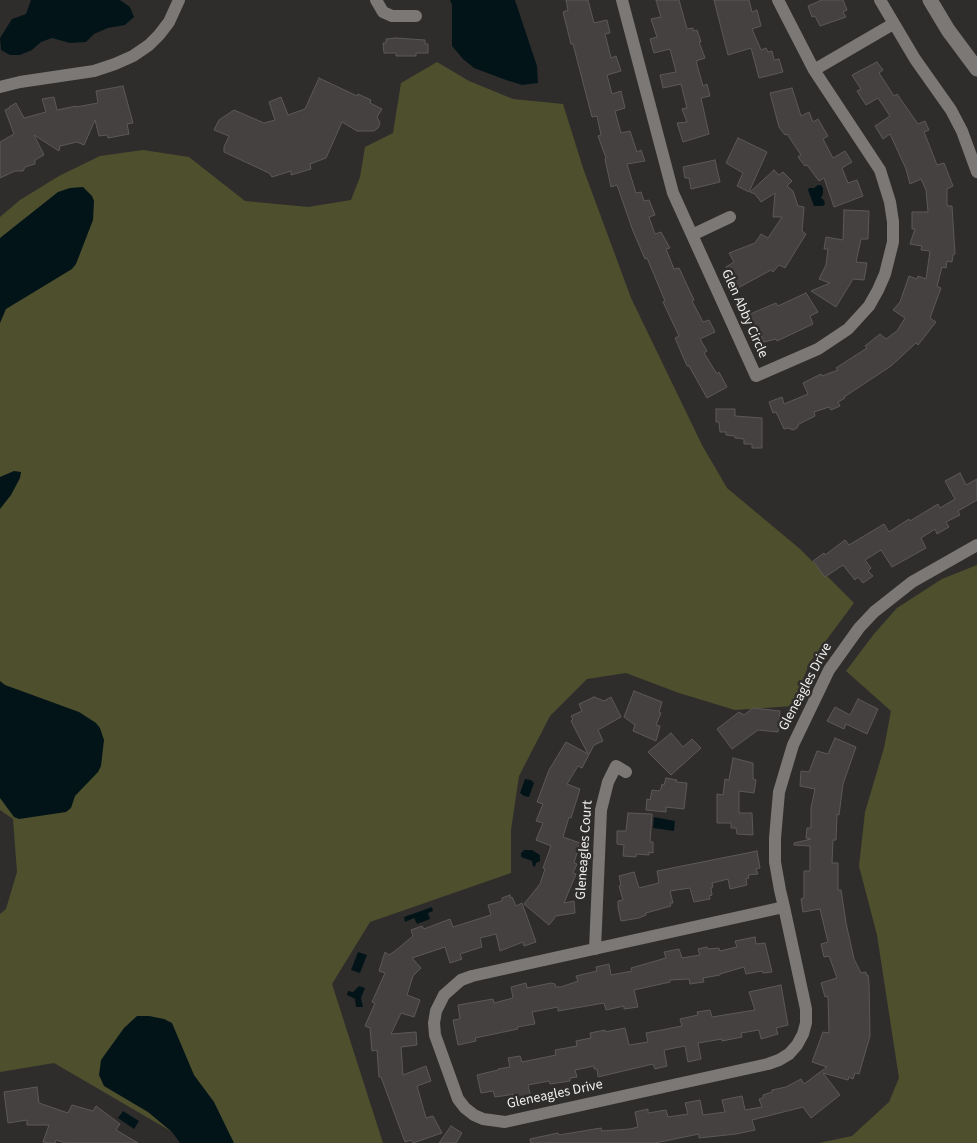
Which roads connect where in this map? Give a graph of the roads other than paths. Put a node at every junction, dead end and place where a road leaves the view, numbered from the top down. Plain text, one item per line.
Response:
1 (180, 0) edge
2 (376, 0) edge
3 (622, 0) edge
4 (778, 0) edge
5 (880, 0) edge
6 (930, 0) edge
7 (416, 16) dead end
8 (892, 24) junction
9 (977, 69) edge
10 (814, 70) junction
11 (0, 87) edge
12 (977, 172) edge
13 (730, 217) dead end
14 (692, 235) junction
15 (977, 544) edge
16 (626, 772) dead end
17 (784, 907) junction
18 (594, 949) junction

1 - 11 street
2 - 7 street
3 - 14 street, Glen Abby Circle
4 - 10 street, Glen Abby Circle
5 - 8 street
6 - 9 street
8 - 10 street
8 - 12 street
10 - 14 street, Glen Abby Circle
13 - 14 street
15 - 17 street, Gleneagles Drive
16 - 18 street, Gleneagles Court
17 - 18 street, Gleneagles Drive
17 - 18 street, Gleneagles Drive

